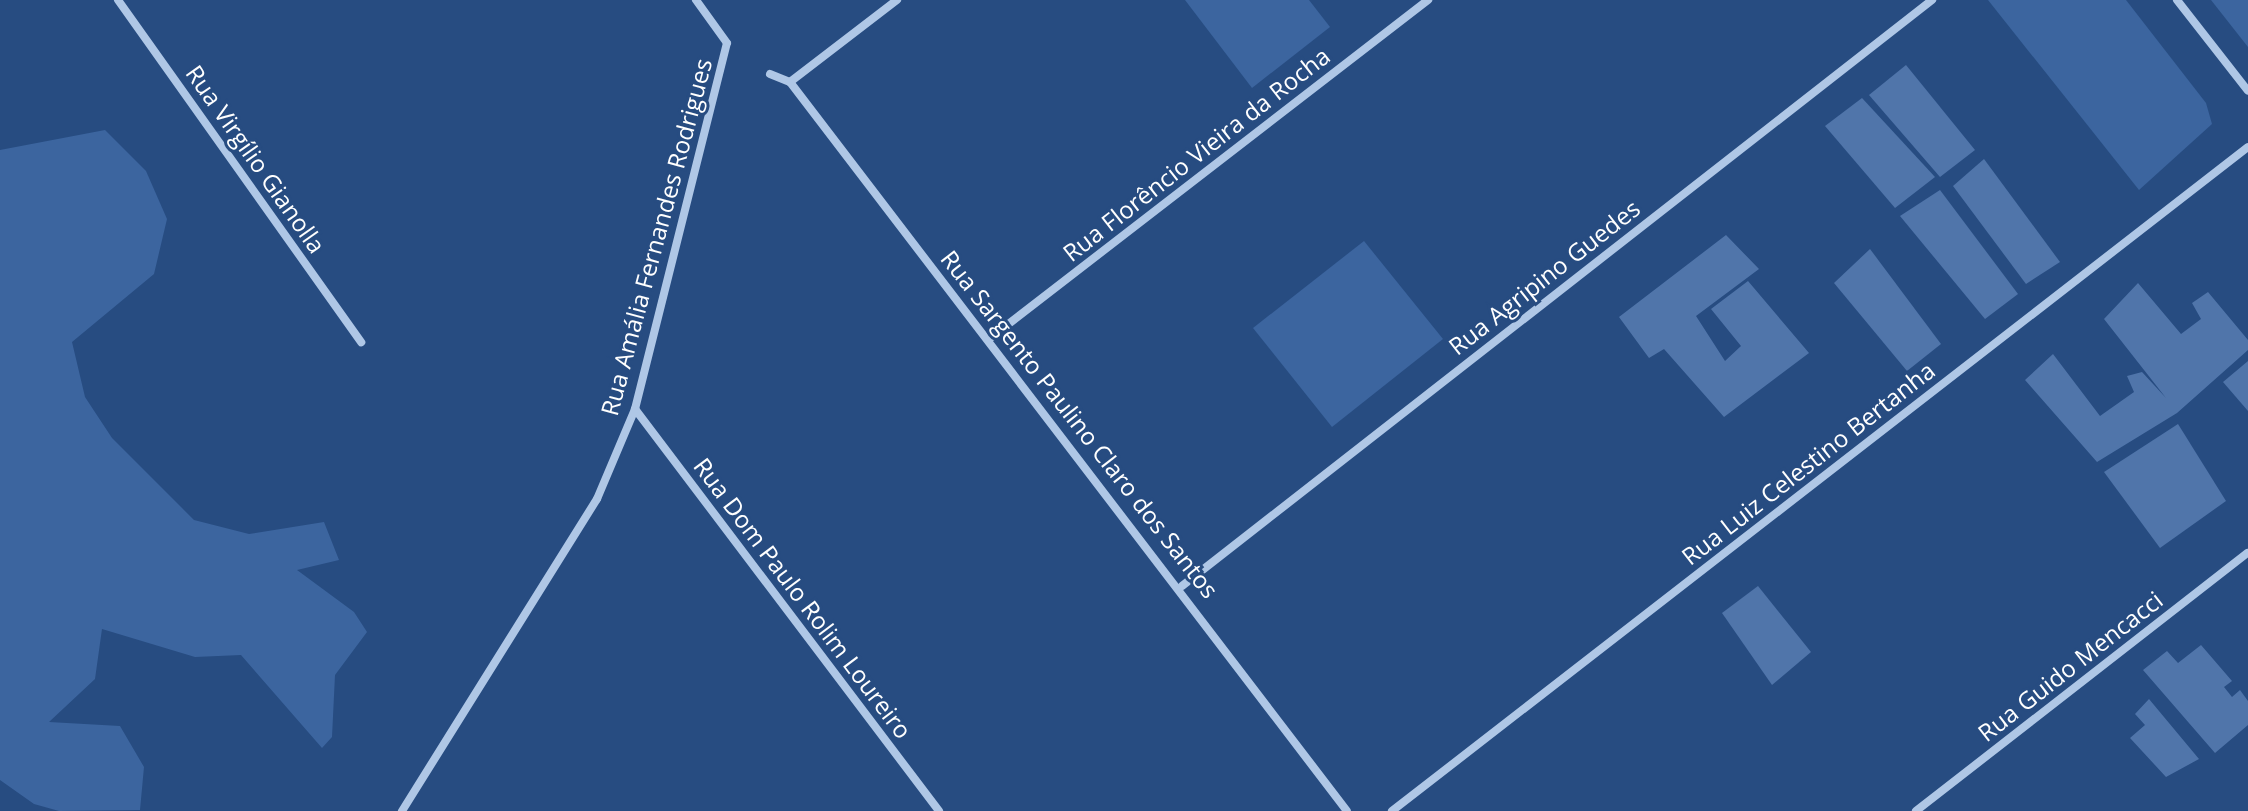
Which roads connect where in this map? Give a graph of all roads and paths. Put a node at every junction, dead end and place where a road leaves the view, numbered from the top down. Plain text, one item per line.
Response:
1 (118, 0) edge
2 (696, 0) edge
3 (897, 0) edge
4 (1428, 0) edge
5 (1932, 0) edge
6 (2177, 0) edge
7 (770, 74) dead end
8 (790, 82) junction
9 (2248, 91) edge
10 (2248, 147) edge
11 (989, 339) junction
12 (361, 342) dead end
13 (635, 409) junction
14 (2248, 553) edge
15 (1182, 586) junction
16 (402, 811) edge
17 (939, 811) edge
18 (1347, 811) edge
19 (1392, 811) edge
20 (1916, 811) edge

1 - 12 street, Rua Virgílio Gianolla
2 - 13 street, Rua Amália Fernandes Rodrigues
3 - 8 street
4 - 11 street, Rua Florêncio Vieira da Rocha
5 - 15 street, Rua Agripino Guedes
6 - 9 street
7 - 8 street
8 - 11 street, Rua Sargento Paulino Claro dos Santos
10 - 19 street, Rua Luiz Celestino Bertanha
11 - 15 street, Rua Sargento Paulino Claro dos Santos
13 - 16 street, Rua Amália Fernandes Rodrigues
13 - 17 street, Rua Dom Paulo Rolim Loureiro
14 - 20 street, Rua Guido Mencacci
15 - 18 street, Rua Sargento Paulino Claro dos Santos

